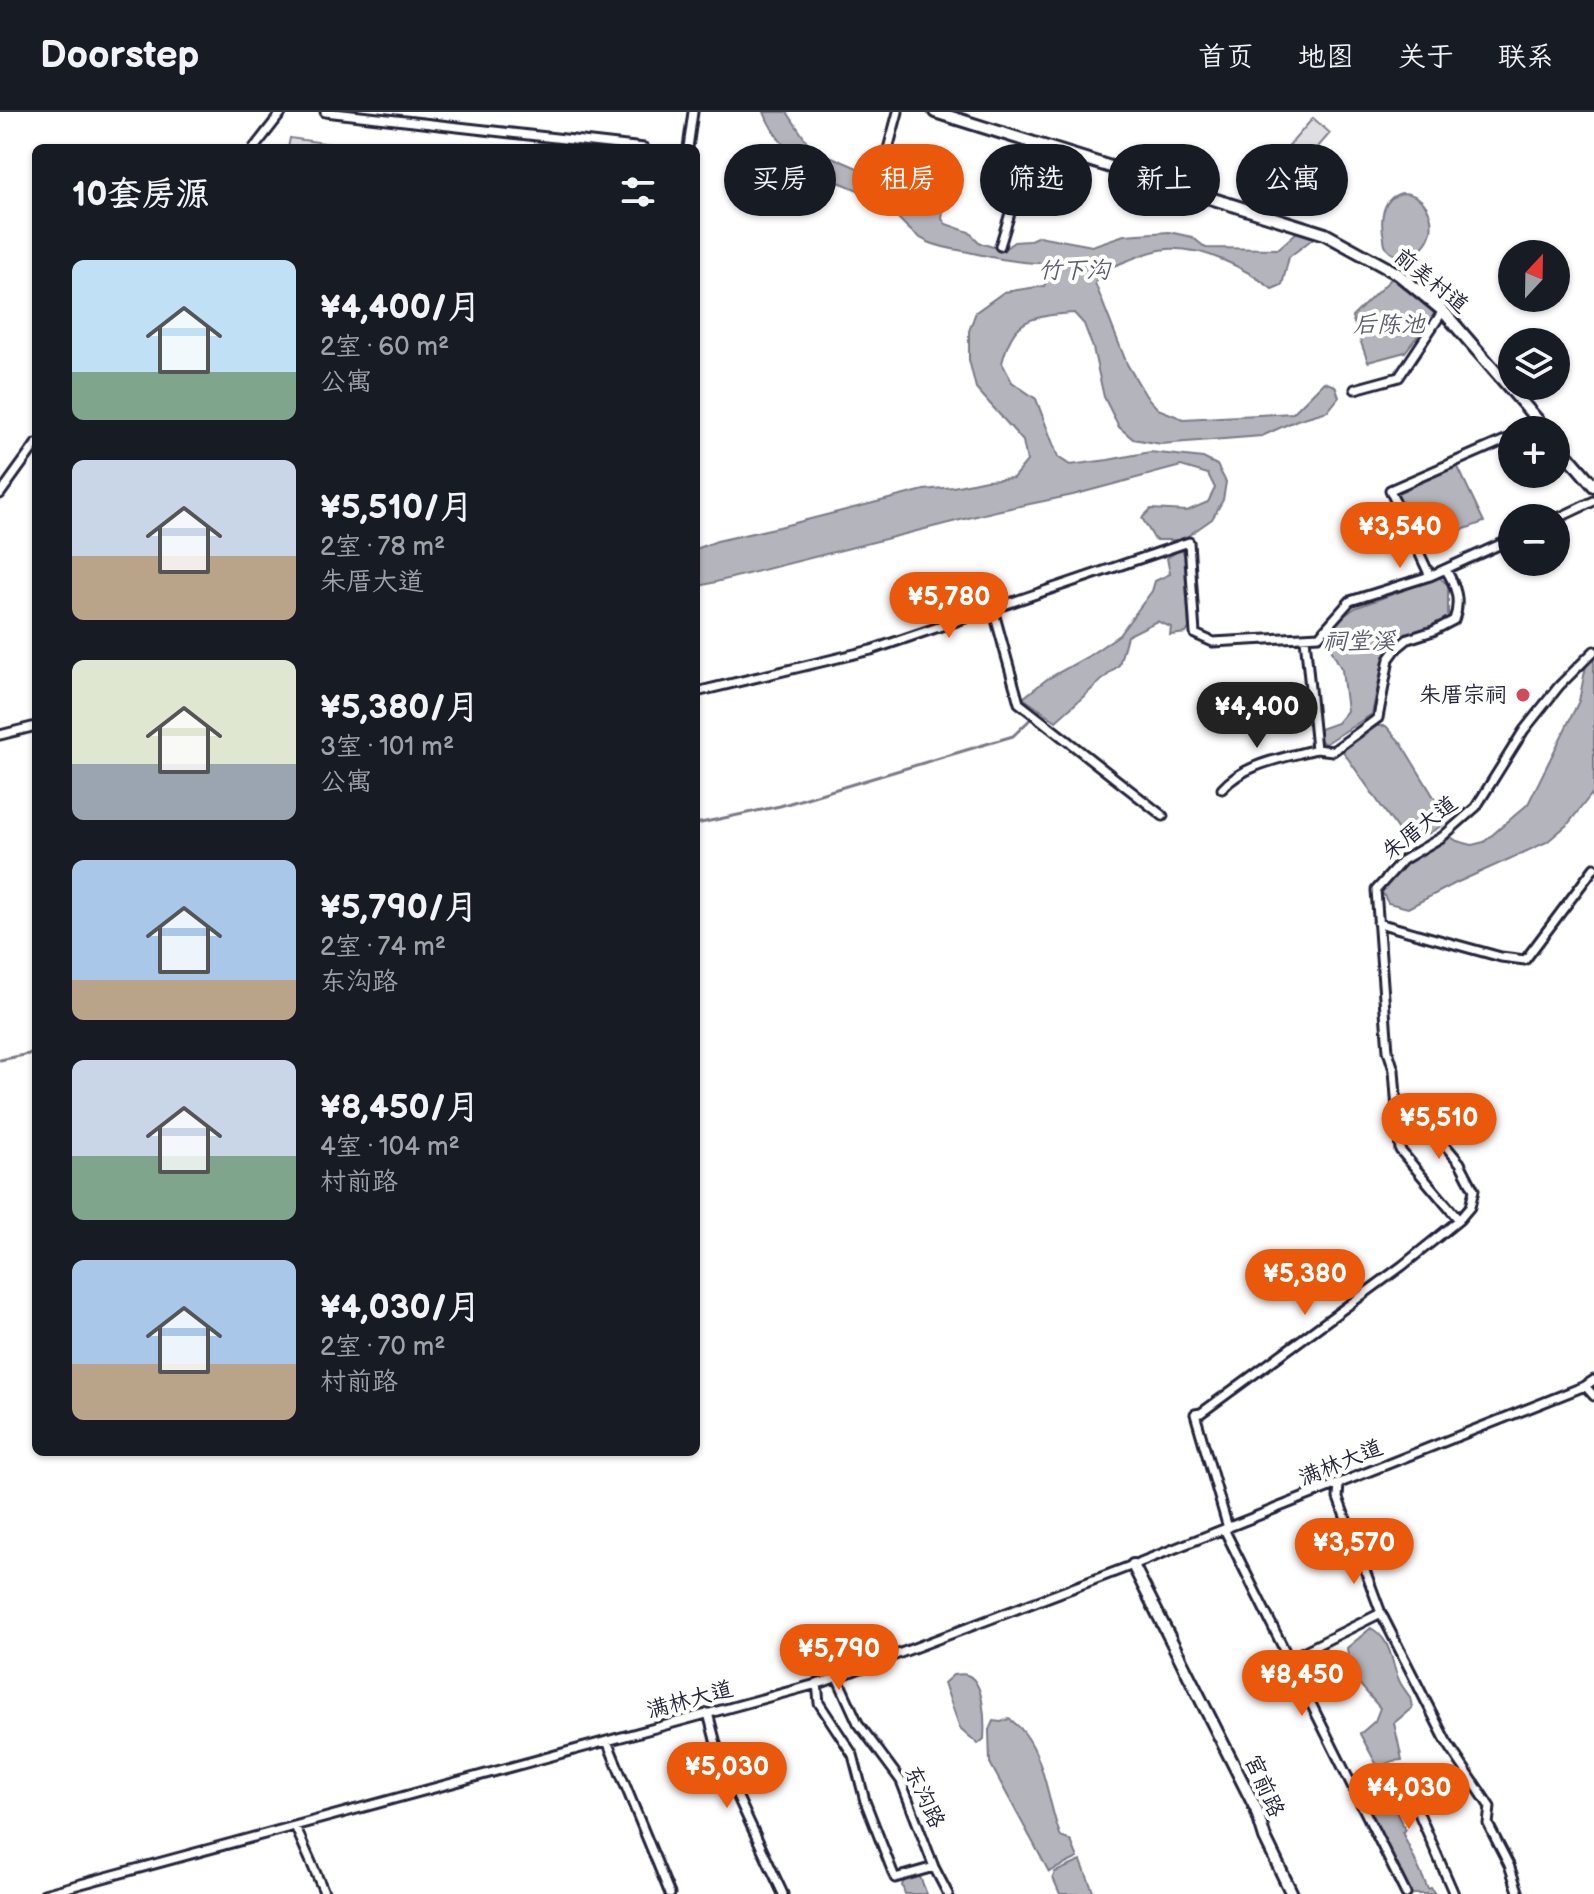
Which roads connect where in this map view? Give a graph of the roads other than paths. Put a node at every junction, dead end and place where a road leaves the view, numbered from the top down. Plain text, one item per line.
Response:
1 (282, 112) edge
2 (325, 112) edge
3 (693, 112) edge
4 (898, 112) edge
5 (935, 112) edge
6 (1032, 141) junction
7 (257, 144) edge
8 (609, 144) edge
9 (689, 144) edge
10 (889, 144) edge
11 (1000, 246) dead end
12 (1443, 311) junction
13 (1355, 389) dead end
14 (1534, 416) edge
15 (1498, 443) edge
16 (32, 450) edge
17 (1570, 458) edge
18 (1594, 486) edge
19 (0, 494) edge
20 (1594, 501) edge
21 (1570, 512) edge
22 (1498, 546) edge
23 (1446, 570) junction
24 (1430, 576) junction
25 (993, 609) junction
26 (1305, 638) junction
27 (1594, 651) edge
28 (700, 691) edge
29 (32, 727) edge
30 (0, 735) edge
31 (1316, 749) junction
32 (1222, 789) dead end
33 (1163, 816) dead end
34 (1594, 868) edge
35 (1378, 923) junction
36 (1396, 1114) junction
37 (1459, 1220) junction
38 (1594, 1380) edge
39 (1585, 1386) junction
40 (1594, 1396) edge
41 (1339, 1484) junction
42 (1226, 1528) junction
43 (1133, 1565) junction
44 (1381, 1613) junction
45 (1289, 1659) junction
46 (837, 1677) junction
47 (817, 1683) junction
48 (708, 1713) junction
49 (607, 1741) junction
50 (1351, 1783) junction
51 (295, 1826) junction
52 (934, 1867) junction
53 (44, 1894) edge
54 (325, 1894) edge
55 (670, 1894) edge
56 (783, 1894) edge
57 (948, 1894) edge
58 (1292, 1894) edge
59 (1406, 1894) edge
60 (1454, 1894) edge
61 (1519, 1894) edge

1 - 7 street
2 - 8 street
3 - 9 street
4 - 10 street
5 - 6 street, 前美村道
6 - 11 street
6 - 12 street, 前美村道
12 - 13 street
12 - 14 street, 前美村道
15 - 24 street
16 - 19 street
17 - 18 street
20 - 21 street
22 - 23 street
23 - 24 street
23 - 31 street
24 - 26 street
25 - 26 street
25 - 28 street
25 - 33 street
26 - 31 street
27 - 35 street, 朱厝大道
29 - 30 street
31 - 32 street
34 - 35 street
35 - 36 street, 朱厝大道
36 - 37 street, 朱厝大道
36 - 37 street
37 - 42 street
38 - 39 street, 满林大道
39 - 40 street
39 - 41 street, 满林大道
41 - 42 street, 满林大道
41 - 44 street
42 - 43 street, 满林大道
42 - 45 street
43 - 46 street, 满林大道
43 - 58 street, 宫前路
44 - 45 street
44 - 61 street
45 - 50 street
46 - 47 street, 满林大道
46 - 52 street, 东沟路
47 - 48 street, 满林大道
47 - 52 street
48 - 49 street, 满林大道
48 - 56 street
49 - 51 street, 满林大道
49 - 55 street
50 - 59 street
50 - 60 street
51 - 53 street, 满林大道
51 - 54 street
52 - 57 street, 东沟路

